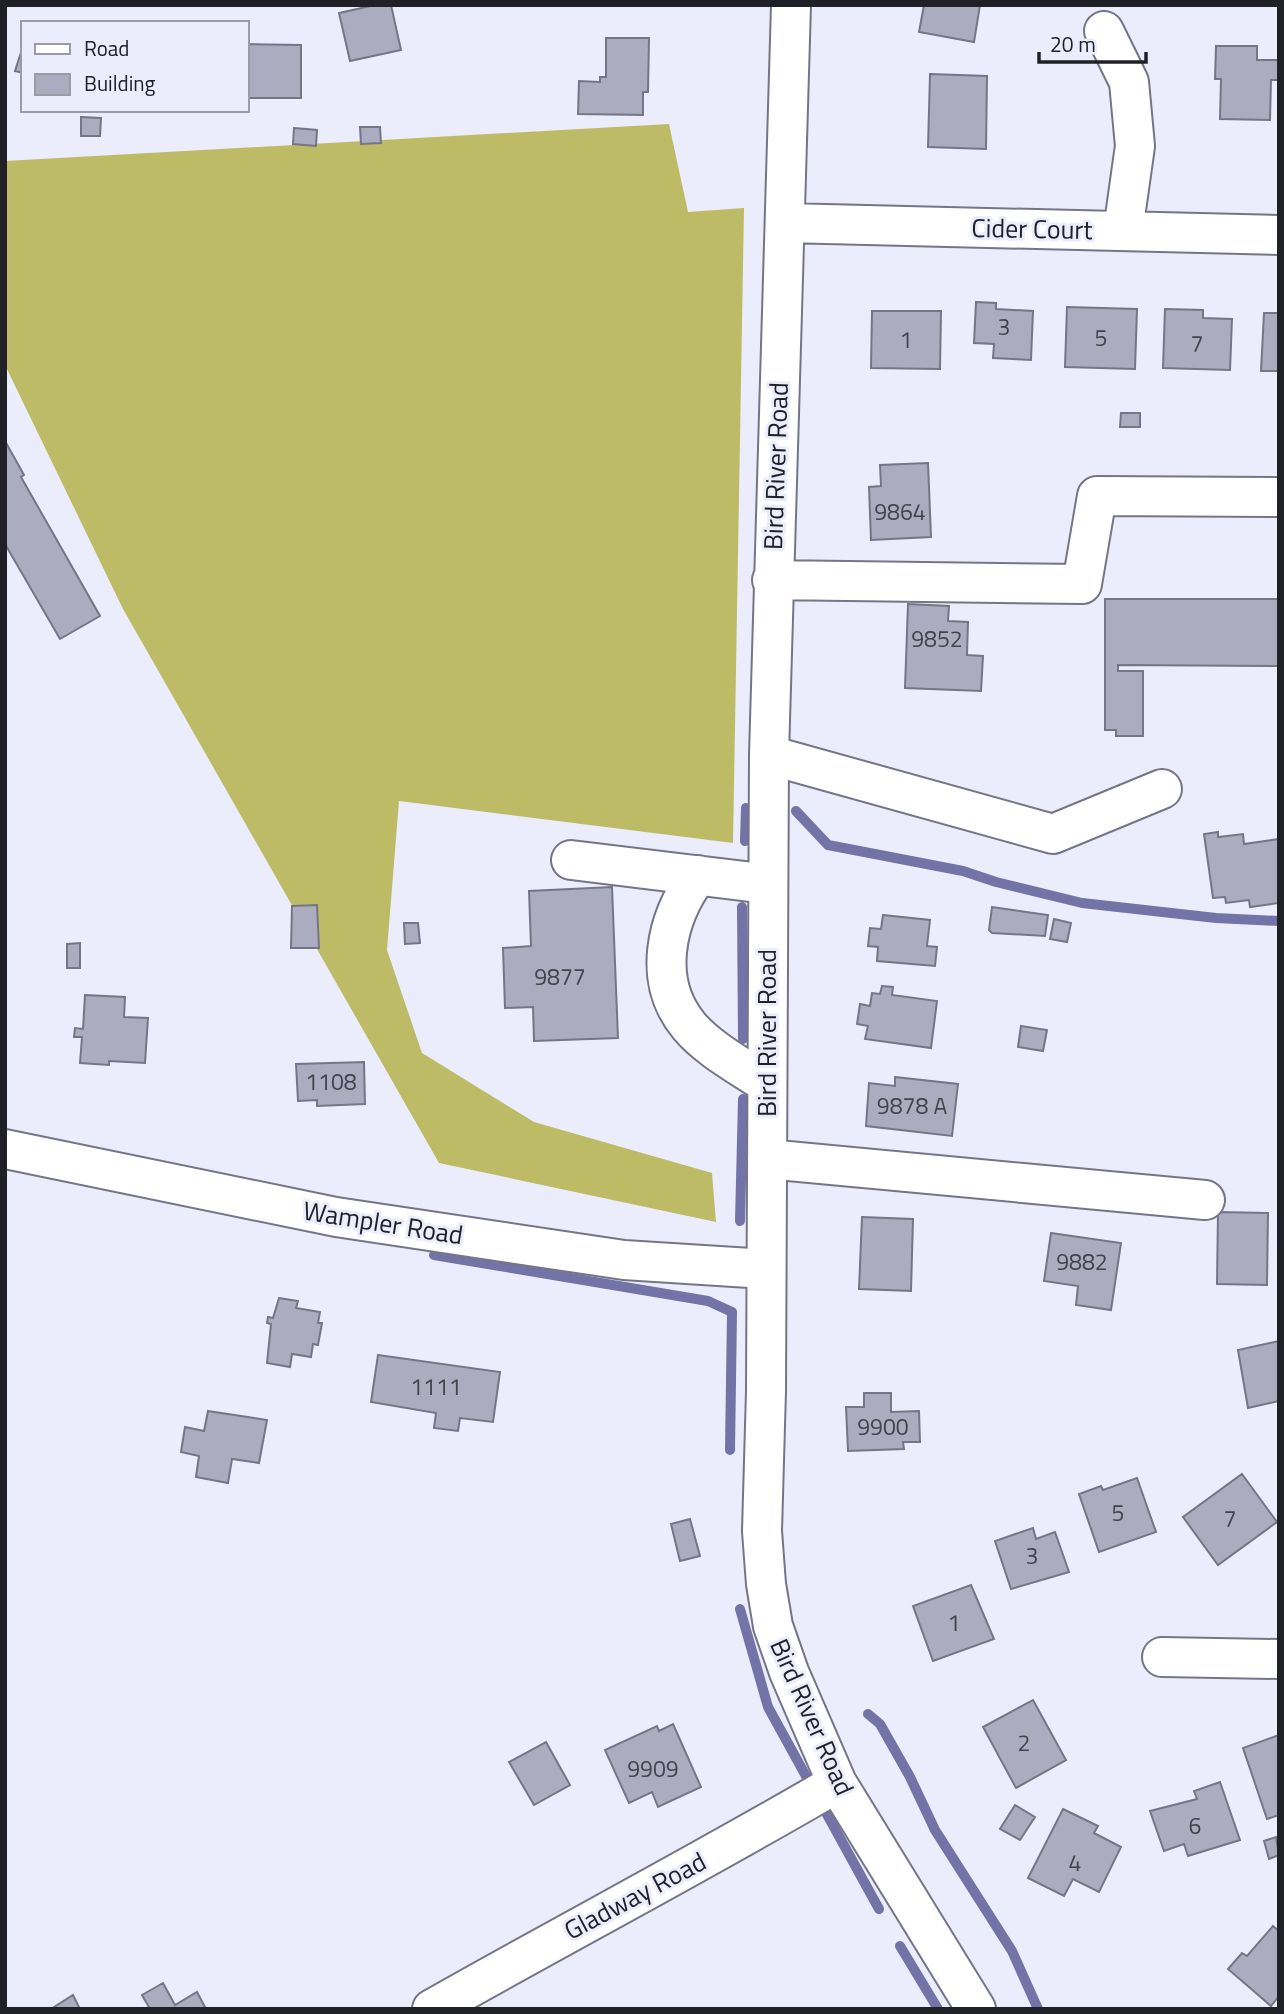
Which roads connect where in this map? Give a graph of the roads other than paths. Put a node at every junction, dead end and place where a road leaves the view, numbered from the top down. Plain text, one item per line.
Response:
1 (791, 5) edge
2 (1104, 31) dead end
3 (785, 223) junction
4 (1124, 231) junction
5 (1279, 235) edge
6 (1279, 496) edge
7 (772, 580) junction
8 (769, 755) junction
9 (1162, 789) dead end
10 (570, 860) dead end
11 (698, 876) junction
12 (768, 884) junction
13 (766, 1084) junction
14 (5, 1149) edge
15 (766, 1159) junction
16 (1205, 1200) dead end
17 (766, 1269) junction
18 (1162, 1657) dead end
19 (1279, 1659) edge
20 (837, 1783) junction
21 (432, 2009) edge
22 (976, 2009) edge

1 - 3 street, Bird River Road
2 - 4 street
3 - 4 street, Cider Court
3 - 7 street, Bird River Road
4 - 5 street, Cider Court
6 - 7 street
7 - 8 street, Bird River Road
8 - 9 street
8 - 12 street, Bird River Road
10 - 11 street
11 - 12 street
11 - 13 street
12 - 13 street, Bird River Road
13 - 15 street, Bird River Road
14 - 17 street, Wampler Road
15 - 16 street
15 - 17 street, Bird River Road
17 - 20 street, Bird River Road
18 - 19 street
20 - 21 street, Gladway Road
20 - 22 street, Bird River Road

